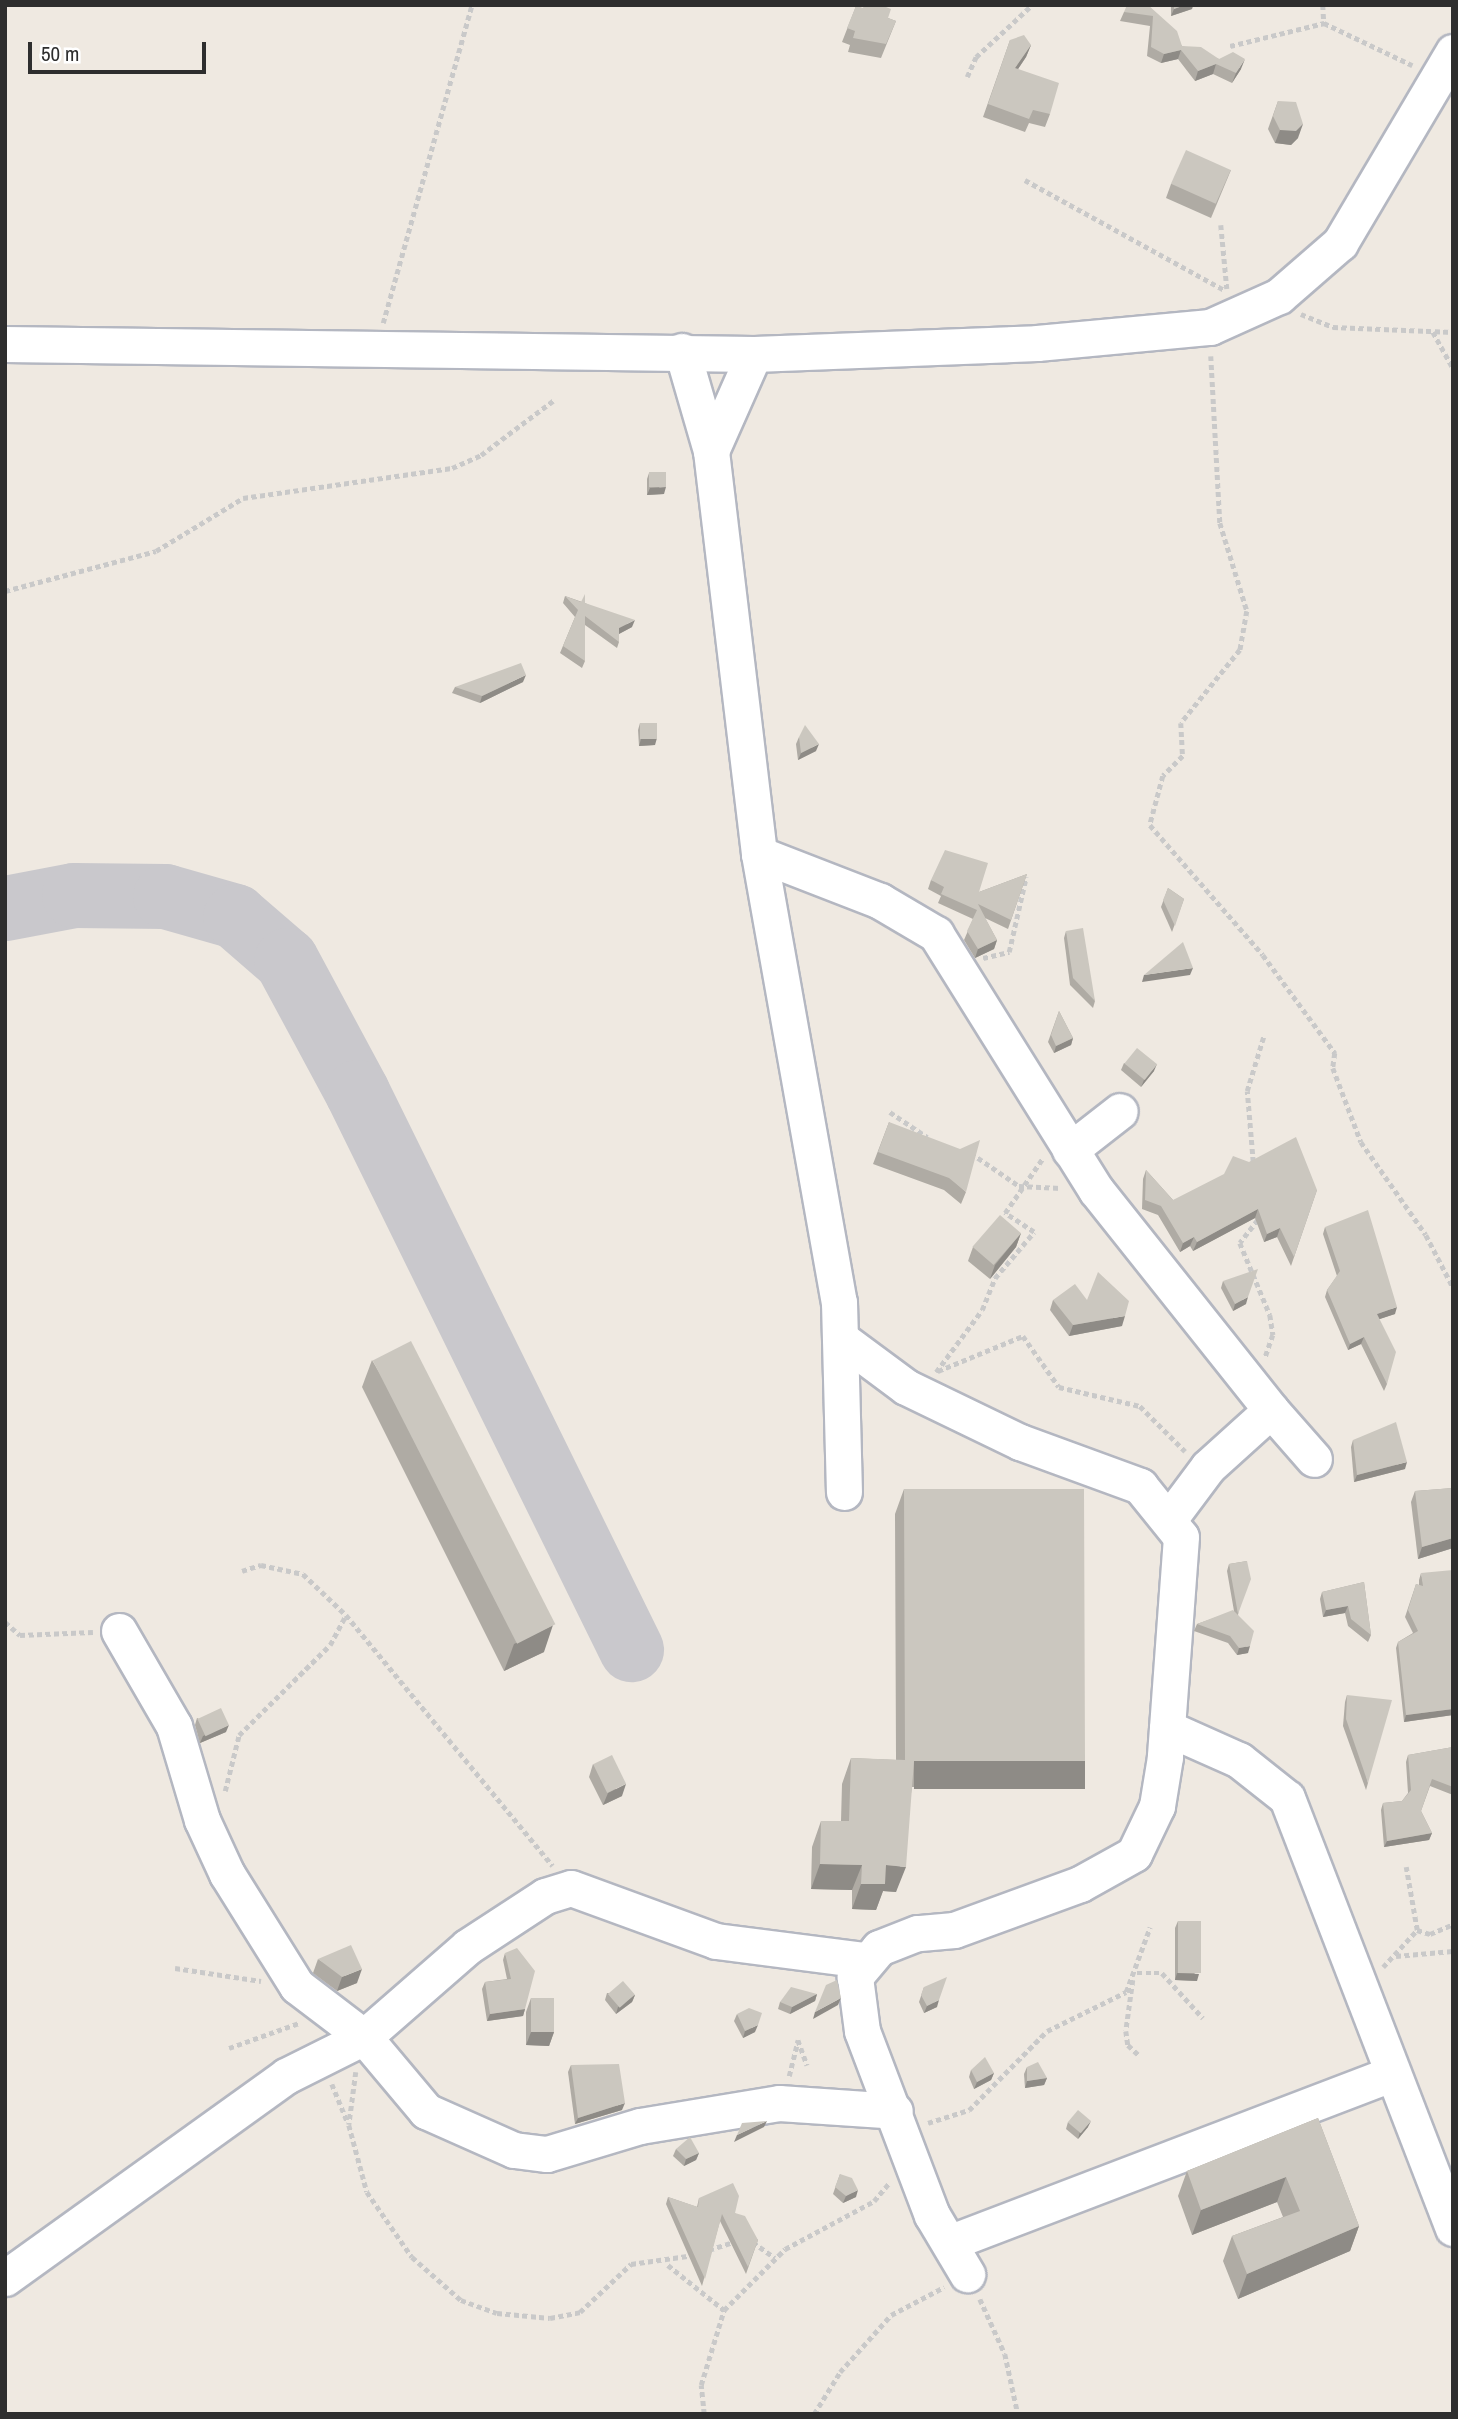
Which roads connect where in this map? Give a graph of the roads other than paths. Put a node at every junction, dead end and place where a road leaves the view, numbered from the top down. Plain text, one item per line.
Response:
1 (1446, 64) edge
2 (5, 344) edge
3 (682, 351) junction
4 (754, 354) junction
5 (711, 451) junction
6 (759, 854) junction
7 (1120, 1111) dead end
8 (1066, 1143) junction
9 (840, 1338) junction
10 (1262, 1400) junction
11 (1314, 1459) dead end
12 (844, 1492) dead end
13 (1170, 1518) junction
14 (119, 1631) road end
15 (1167, 1728) junction
16 (865, 1960) junction
17 (364, 2037) junction
18 (1391, 2074) junction
19 (903, 2133) junction
20 (1453, 2228) edge
21 (951, 2242) junction
22 (967, 2274) road end
23 (5, 2278) edge

1 - 4 street
2 - 3 street
3 - 4 street
3 - 5 street
4 - 5 street
5 - 6 street
6 - 8 street
6 - 9 street
7 - 8 street
8 - 10 street
9 - 12 street
9 - 13 street
10 - 11 street
10 - 13 street
13 - 15 street
14 - 17 street
15 - 16 street
15 - 18 street
16 - 17 street
16 - 19 street
17 - 19 street
17 - 23 street
18 - 20 street
18 - 21 street
19 - 21 street
21 - 22 street

